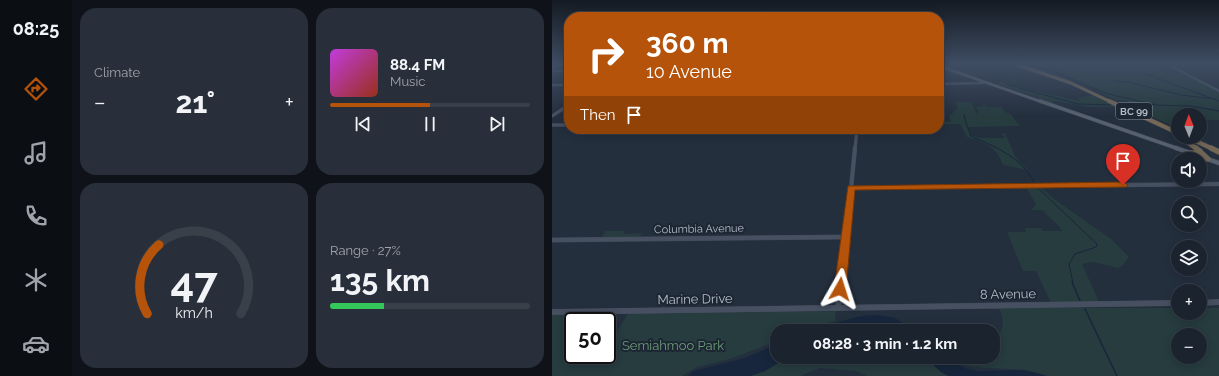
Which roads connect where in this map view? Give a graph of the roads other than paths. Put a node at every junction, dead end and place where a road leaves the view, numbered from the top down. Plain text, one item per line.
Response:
1 (982, 82) joint
2 (1064, 82) edge
3 (1070, 82) edge
4 (1071, 82) edge
5 (1201, 82) edge
6 (944, 84) edge
7 (552, 85) edge
8 (564, 85) edge
9 (1090, 90) junction
10 (1219, 91) edge
11 (564, 108) edge
12 (552, 116) edge
13 (552, 125) edge
14 (564, 125) edge
15 (1171, 130) edge
16 (1171, 130) edge
17 (856, 134) edge
18 (1192, 144) edge
19 (1203, 144) edge
20 (1206, 144) edge
21 (1198, 149) junction
22 (1219, 151) edge
23 (1188, 152) edge
24 (1200, 152) edge
25 (1208, 160) joint
26 (1219, 163) edge
27 (1219, 184) edge
28 (851, 188) junction
29 (846, 237) junction
30 (552, 240) edge
31 (1219, 302) edge
32 (1171, 303) edge
33 (1207, 303) edge
34 (838, 308) junction
35 (552, 312) edge

1 - 6 street
1 - 23 main road
2 - 15 highway, BC 99
3 - 9 highway, BC 99
4 - 9 highway
5 - 10 street
7 - 8 street
9 - 16 highway, BC 99
11 - 12 street
13 - 14 street
17 - 28 street
18 - 21 highway
19 - 22 highway
20 - 22 highway
21 - 24 highway
21 - 25 highway
25 - 26 main road
27 - 28 street
28 - 29 street
29 - 30 street, Columbia Avenue
29 - 34 street
31 - 33 street
32 - 34 street, 8 Avenue
34 - 35 street, Marine Drive

